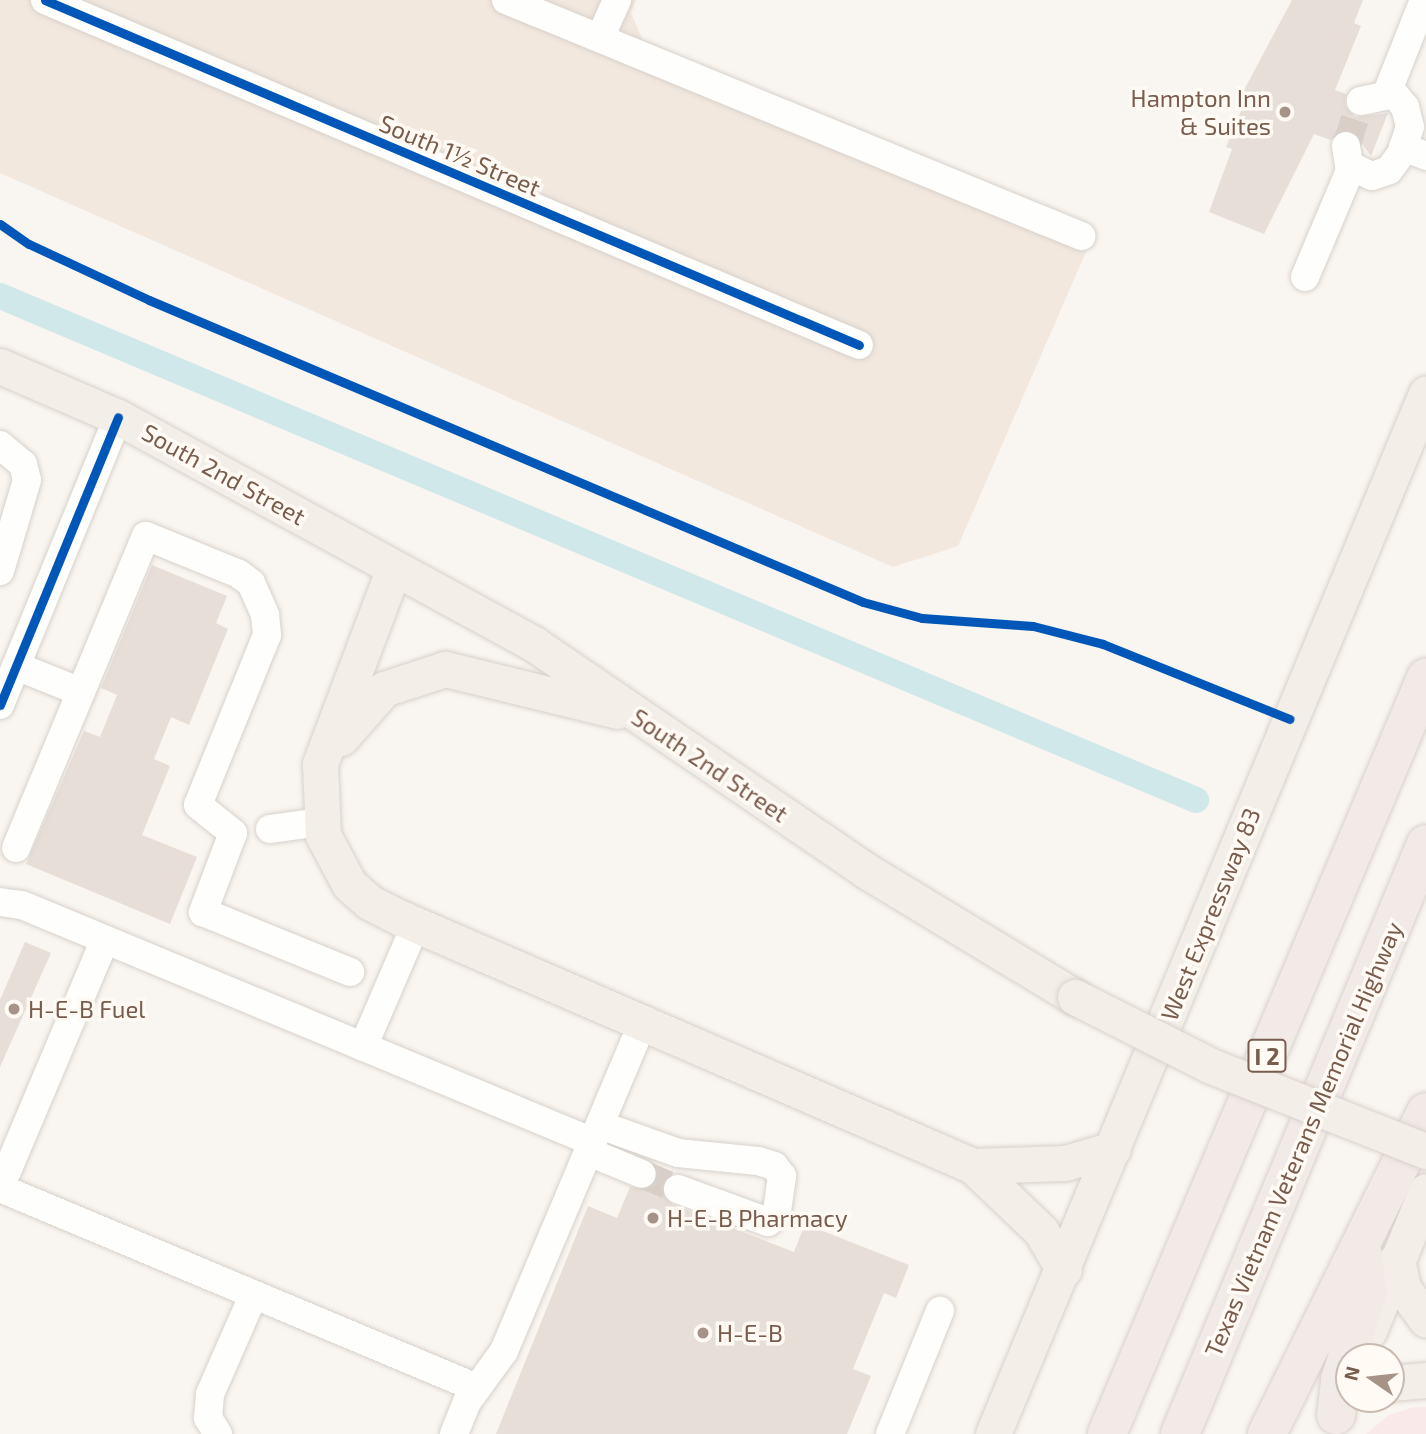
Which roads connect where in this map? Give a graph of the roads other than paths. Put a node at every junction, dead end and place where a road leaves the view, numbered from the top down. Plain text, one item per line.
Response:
1 (45, 0) edge
2 (506, 0) edge
3 (617, 0) edge
4 (1424, 0) edge
5 (600, 38) junction
6 (1415, 151) edge
7 (1082, 236) dead end
8 (1305, 277) dead end
9 (859, 345) dead end
10 (0, 366) edge
11 (1426, 394) edge
12 (118, 417) junction
13 (0, 445) edge
14 (394, 568) junction
15 (0, 571) edge
16 (16, 666) junction
17 (1426, 678) edge
18 (81, 692) junction
19 (0, 705) edge
20 (639, 717) junction
21 (321, 822) junction
22 (249, 831) junction
23 (1426, 844) edge
24 (16, 848) dead end
25 (0, 902) edge
26 (401, 917) junction
27 (105, 940) junction
28 (350, 972) dead end
29 (642, 1025) junction
30 (363, 1047) junction
31 (1426, 1112) edge
32 (594, 1140) junction
33 (1113, 1149) junction
34 (1426, 1151) edge
35 (973, 1166) junction
36 (642, 1174) tunnel mouth
37 (0, 1188) edge
38 (678, 1189) tunnel mouth
39 (1426, 1191) edge
40 (1380, 1254) junction
41 (1064, 1270) junction
42 (253, 1296) junction
43 (940, 1311) dead end
44 (1426, 1320) edge
45 (1351, 1343) edge
46 (1362, 1343) edge
47 (1426, 1380) edge
48 (1405, 1382) edge
49 (477, 1388) junction
50 (218, 1434) edge
51 (454, 1434) edge
52 (890, 1434) edge
53 (993, 1434) edge
54 (1107, 1434) edge
55 (1180, 1434) edge
56 (1267, 1434) edge

1 - 9 street, South 1½ Street
2 - 5 street
3 - 5 street
4 - 6 street
5 - 7 street
6 - 8 street
10 - 12 main road, South 2nd Street
11 - 33 main road, West Expressway 83
12 - 14 main road, South 2nd Street
12 - 16 street
13 - 15 street
14 - 20 main road, South 2nd Street
14 - 21 main road
16 - 18 street
16 - 19 street
17 - 54 highway, I 2
18 - 22 street
18 - 24 street
20 - 26 main road
20 - 34 main road, South 2nd Street, bridge
21 - 22 street
21 - 26 main road
22 - 28 street
23 - 55 highway, Texas Vietnam Veterans Memorial Highway
25 - 27 street
26 - 29 main road
26 - 30 street
27 - 30 street
27 - 37 street
29 - 32 street
29 - 35 main road
30 - 32 street
31 - 40 highway
32 - 36 street
32 - 38 street
32 - 49 street
33 - 35 main road
33 - 41 main road, West Expressway 83
35 - 41 main road
37 - 42 street
39 - 40 main road
40 - 44 main road
40 - 45 highway
40 - 46 main road
40 - 56 highway
41 - 53 main road, West Expressway 83
42 - 49 street
42 - 50 street
43 - 52 street
47 - 48 main road
49 - 51 street

